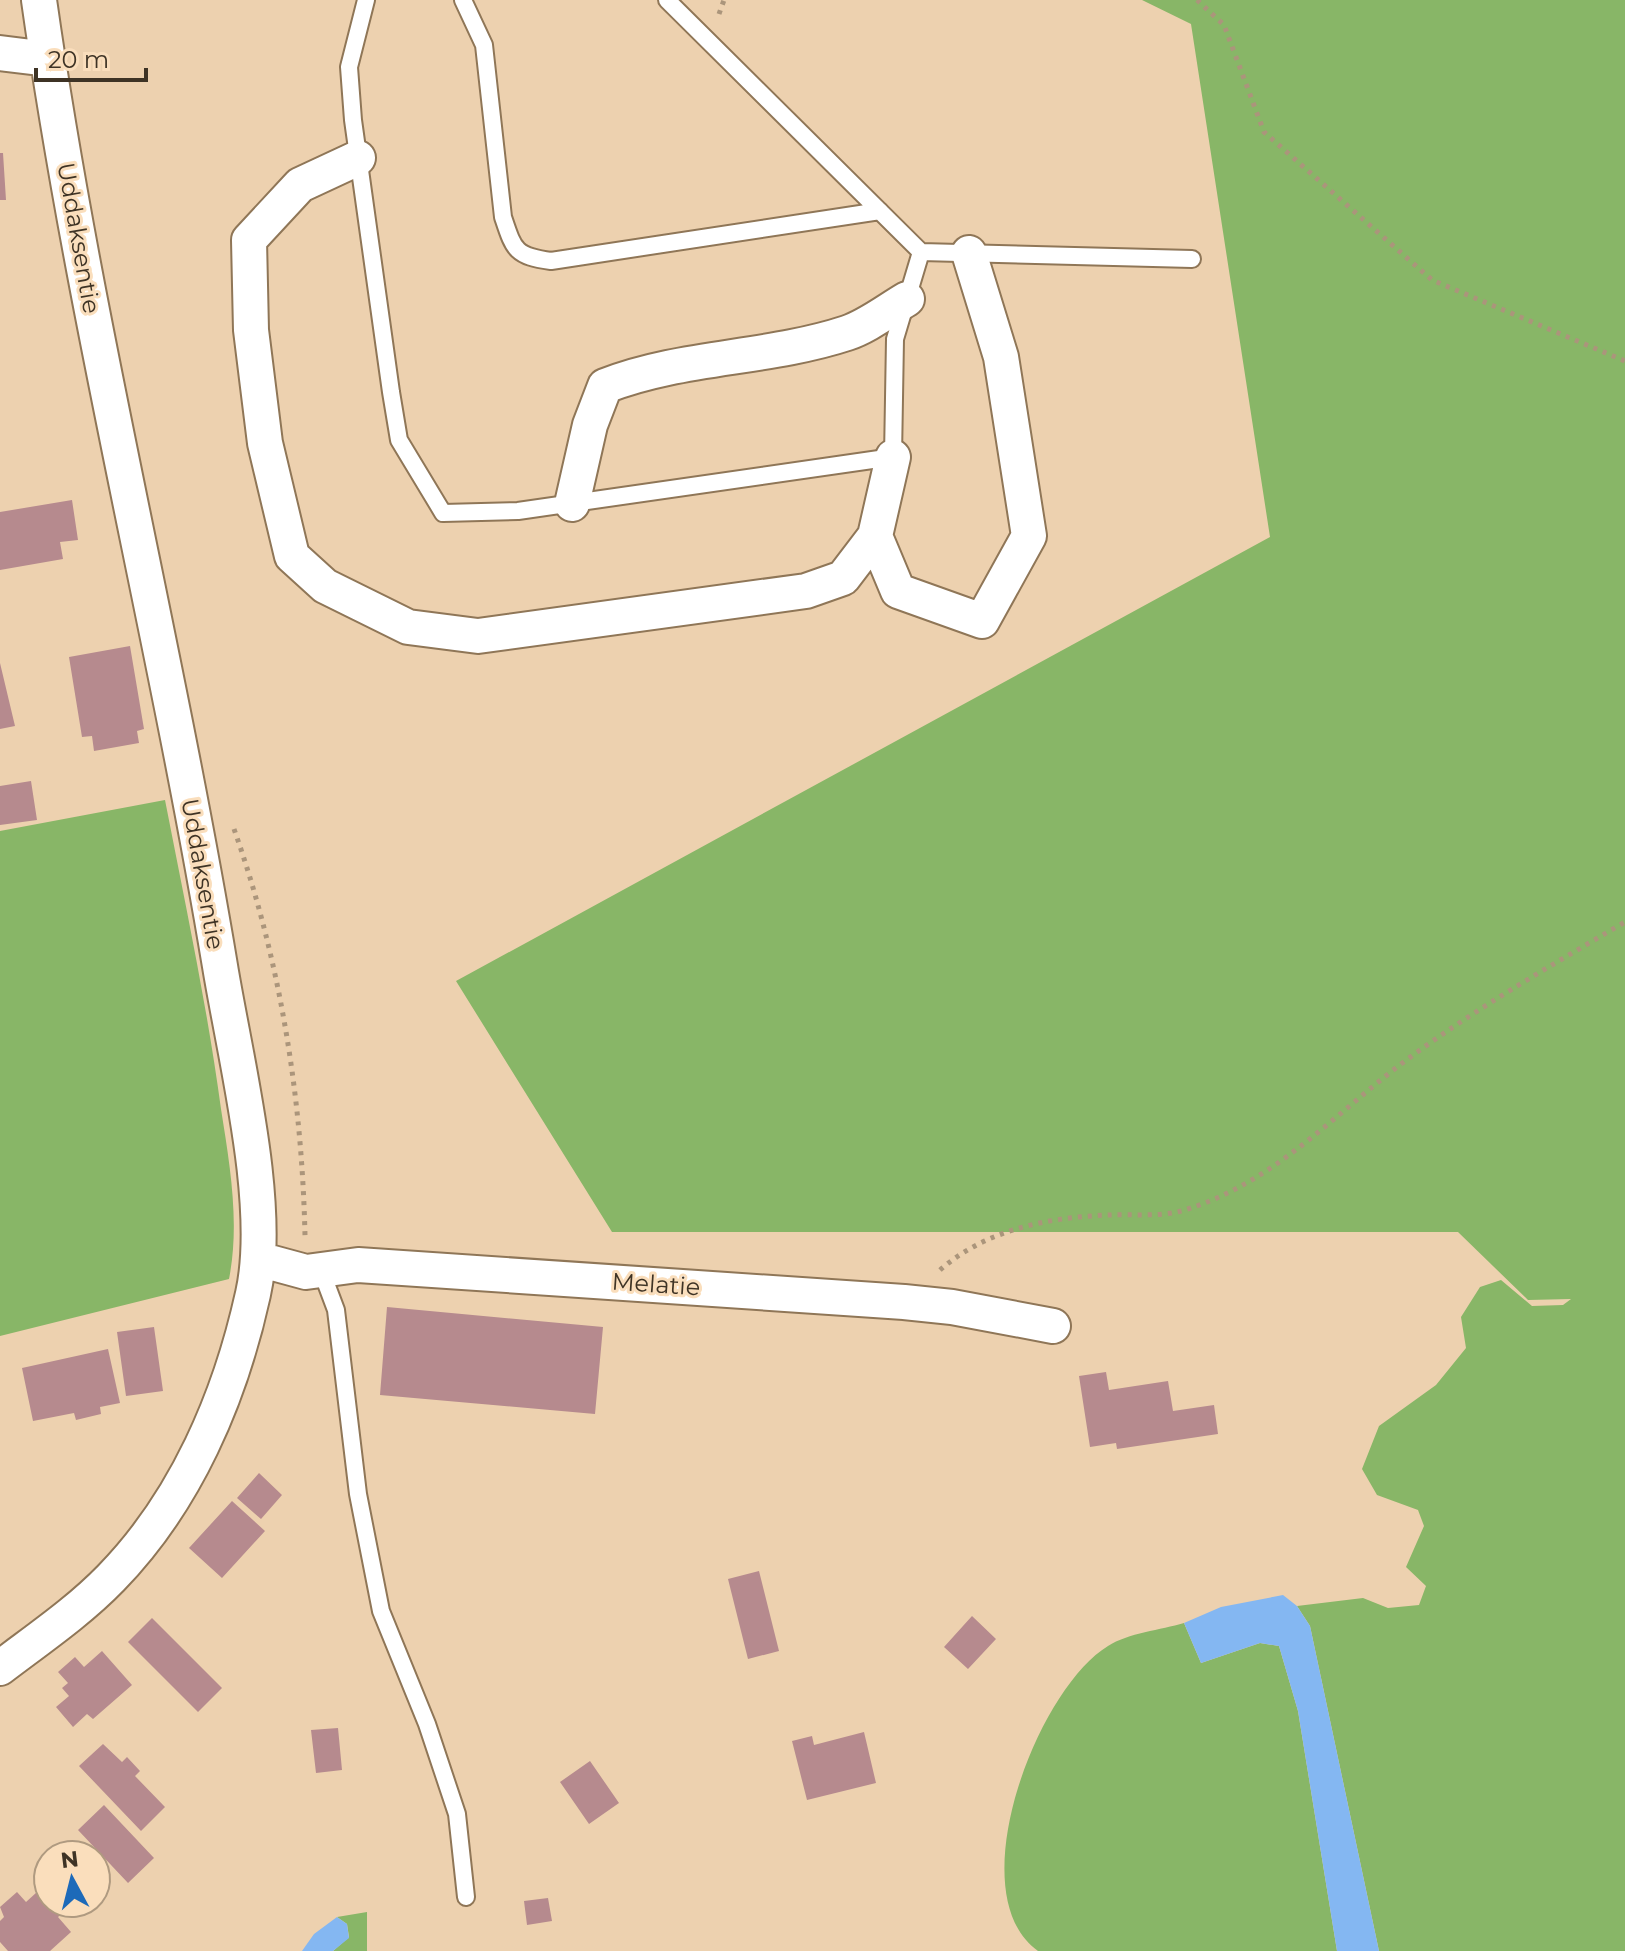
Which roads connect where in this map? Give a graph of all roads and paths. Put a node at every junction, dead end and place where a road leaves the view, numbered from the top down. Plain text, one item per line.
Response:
1 (39, 0) edge
2 (366, 0) edge
3 (463, 0) edge
4 (667, 0) edge
5 (1197, 0) edge
6 (0, 53) edge
7 (48, 59) junction
8 (358, 158) junction
9 (880, 211) junction
10 (921, 252) junction
11 (969, 253) junction
12 (1192, 259) dead end
13 (907, 299) junction
14 (1625, 361) edge
15 (893, 457) junction
16 (572, 504) junction
17 (875, 536) junction
18 (1625, 922) edge
19 (258, 1259) junction
20 (321, 1270) junction
21 (904, 1302) junction
22 (1053, 1326) dead end
23 (0, 1668) edge
24 (466, 1897) dead end

1 - 7 street, Uddaksentie
2 - 8 lane
3 - 9 lane
4 - 9 lane
5 - 14 path
6 - 7 street
7 - 19 street, Uddaksentie
8 - 16 lane
8 - 17 street
9 - 10 lane
10 - 11 lane
10 - 13 lane
11 - 12 lane
11 - 17 street
13 - 15 lane
13 - 16 street
15 - 16 lane
15 - 17 street
18 - 21 path
19 - 20 street, Melatie
19 - 23 street, Uddaksentie
20 - 21 street, Melatie
20 - 24 lane
21 - 22 street, Melatie

